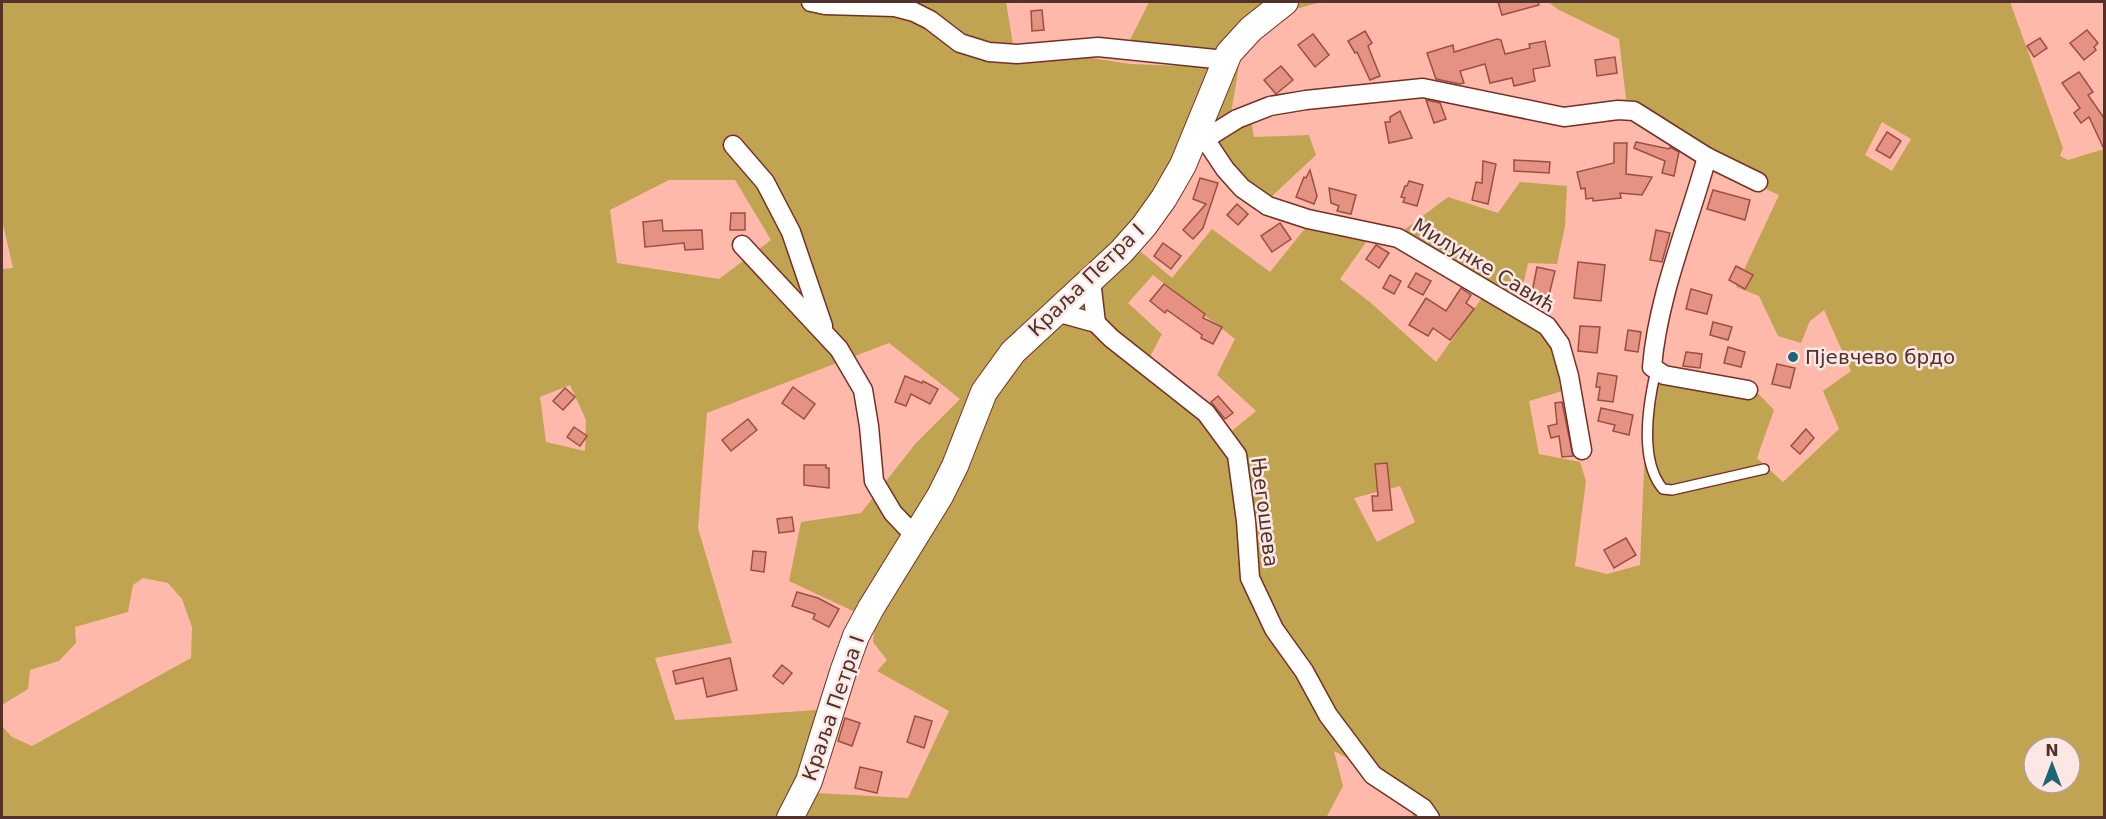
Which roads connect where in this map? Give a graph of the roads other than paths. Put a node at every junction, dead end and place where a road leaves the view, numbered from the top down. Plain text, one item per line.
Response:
1 (811, 2) edge
2 (1285, 2) edge
3 (1225, 60) junction
4 (1201, 136) junction
5 (733, 145) dead end
6 (1707, 157) junction
7 (1758, 182) dead end
8 (742, 245) dead end
9 (1090, 280) junction
10 (1056, 312) junction
11 (1096, 323) junction
12 (826, 334) junction
13 (1656, 370) junction
14 (1748, 390) dead end
15 (1582, 450) dead end
16 (1764, 469) dead end
17 (916, 537) junction
18 (790, 818) edge
19 (1430, 818) edge

1 - 3 street
2 - 3 street, Краља Петра I
3 - 4 street, Краља Петра I
4 - 6 street
4 - 9 street, Краља Петра I
4 - 15 street, Милунке Савић
5 - 12 street
6 - 7 street
6 - 13 street
8 - 12 street
9 - 10 street, Краља Петра I
9 - 11 street
10 - 11 street, Његошева
10 - 17 street, Краља Петра I
11 - 19 street, Његошева
12 - 17 street
13 - 14 street
13 - 16 lane
17 - 18 street, Краља Петра I

